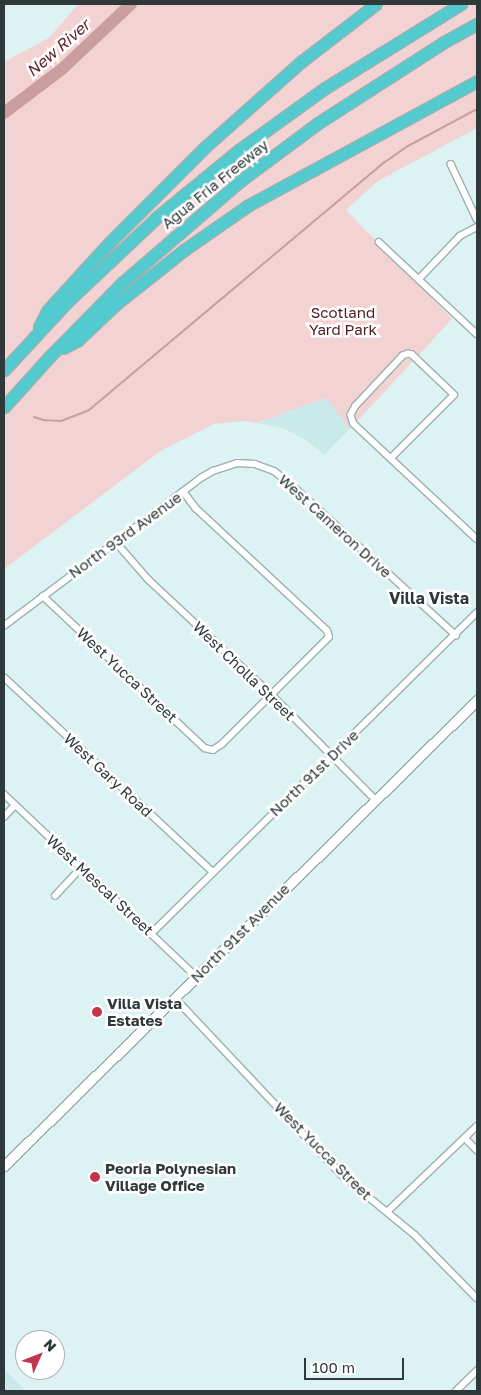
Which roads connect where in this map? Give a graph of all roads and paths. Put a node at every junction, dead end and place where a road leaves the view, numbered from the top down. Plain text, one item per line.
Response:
1 (376, 4) edge
2 (460, 4) edge
3 (477, 24) edge
4 (477, 81) edge
5 (451, 164) dead end
6 (477, 219) edge
7 (477, 227) edge
8 (379, 242) dead end
9 (418, 279) junction
10 (477, 334) edge
11 (33, 339) junction
12 (51, 355) junction
13 (4, 370) edge
14 (4, 408) edge
15 (391, 458) junction
16 (255, 464) joint
17 (183, 492) junction
18 (477, 539) edge
19 (115, 542) junction
20 (42, 596) junction
21 (477, 613) edge
22 (4, 626) edge
23 (456, 636) junction
24 (4, 677) edge
25 (272, 695) junction
26 (477, 700) edge
27 (331, 756) junction
28 (4, 794) edge
29 (375, 800) junction
30 (15, 805) junction
31 (4, 817) edge
32 (82, 867) junction
33 (213, 872) junction
34 (54, 896) dead end
35 (152, 933) junction
36 (196, 976) junction
37 (175, 998) junction
38 (477, 1126) edge
39 (465, 1138) junction
40 (477, 1150) edge
41 (4, 1166) edge
42 (387, 1212) junction
43 (477, 1298) edge
44 (477, 1371) edge
45 (457, 1391) edge

1 - 11 highway
2 - 11 highway, Agua Fria Freeway
3 - 12 highway, Agua Fria Freeway
4 - 12 highway
5 - 6 street
7 - 9 street
8 - 9 street
9 - 10 street
11 - 13 highway, Agua Fria Freeway
12 - 14 highway, Agua Fria Freeway
15 - 15 street
15 - 18 street
16 - 17 street, North 93rd Avenue
16 - 23 street, West Cameron Drive
17 - 19 street, North 93rd Avenue
17 - 25 street
19 - 20 street, North 93rd Avenue
19 - 25 street, West Cholla Street
20 - 22 street, North 93rd Avenue
20 - 25 street, West Yucca Street
21 - 23 street, North 91st Drive
23 - 27 street, North 91st Drive
24 - 33 street, West Gary Road
25 - 27 street, West Cholla Street
26 - 29 main road, North 91st Avenue
27 - 29 street, West Cholla Street
27 - 33 street, North 91st Drive
28 - 30 street, West Mescal Street
29 - 36 main road, North 91st Avenue
30 - 31 street
30 - 32 street, West Mescal Street
32 - 34 street
32 - 35 street, West Mescal Street
33 - 35 street, North 91st Drive
35 - 36 street, West Mescal Street
36 - 37 main road, North 91st Avenue
37 - 41 main road, North 91st Avenue
37 - 42 street, West Yucca Street
38 - 39 street
39 - 40 street
39 - 42 street
42 - 43 street, West Yucca Street
44 - 45 street

